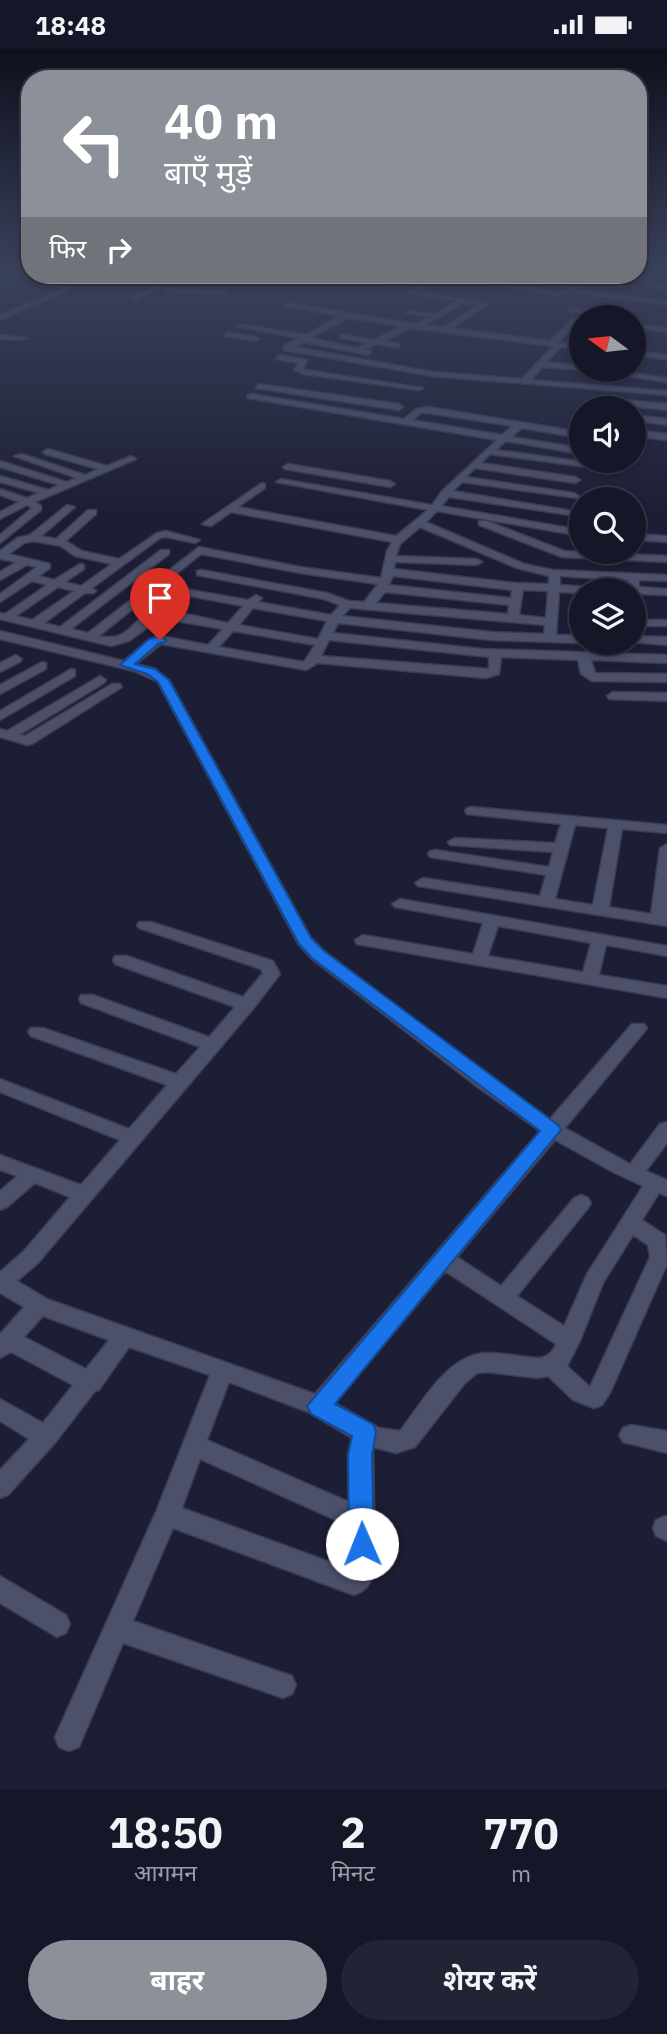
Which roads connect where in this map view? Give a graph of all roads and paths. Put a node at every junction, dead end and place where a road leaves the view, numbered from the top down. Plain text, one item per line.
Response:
1 (299, 351) edge
2 (357, 351) edge
3 (551, 351) edge
4 (549, 354) junction
5 (646, 354) edge
6 (560, 355) dead end
7 (279, 357) dead end
8 (667, 357) edge
9 (365, 363) junction
10 (540, 363) junction
11 (348, 364) junction
12 (569, 367) edge
13 (569, 369) edge
14 (314, 374) junction
15 (433, 374) junction
16 (327, 375) junction
17 (646, 377) edge
18 (276, 378) dead end
19 (667, 380) edge
20 (302, 382) junction
21 (524, 382) junction
22 (557, 382) junction
23 (259, 386) dead end
24 (421, 386) junction
25 (290, 391) junction
26 (363, 391) dead end
27 (667, 393) edge
28 (397, 395) dead end
29 (251, 396) dead end
30 (409, 397) junction
31 (277, 400) junction
32 (646, 406) edge
33 (399, 407) junction
34 (667, 408) edge
35 (388, 417) junction
36 (407, 420) junction
37 (663, 421) edge
38 (520, 425) junction
39 (569, 435) edge
40 (646, 435) edge
41 (649, 435) junction
42 (505, 437) junction
43 (667, 437) edge
44 (78, 448) dead end
45 (568, 448) edge
46 (62, 451) junction
47 (487, 451) junction
48 (101, 452) dead end
49 (120, 456) dead end
50 (24, 458) junction
51 (131, 459) dead end
52 (78, 461) junction
53 (568, 463) joint
54 (473, 465) junction
55 (4, 466) edge
56 (288, 467) dead end
57 (103, 468) junction
58 (555, 477) junction
59 (86, 478) junction
60 (353, 478) junction
61 (0, 479) edge
62 (459, 479) junction
63 (575, 480) dead end
64 (281, 482) dead end
65 (390, 484) dead end
66 (68, 485) junction
67 (262, 487) dead end
68 (543, 491) junction
69 (0, 492) edge
70 (335, 492) junction
71 (49, 493) junction
72 (445, 493) junction
73 (569, 495) edge
74 (29, 502) junction
75 (529, 506) junction
76 (70, 507) dead end
77 (231, 509) junction
78 (2, 512) edge
79 (92, 512) dead end
80 (569, 512) edge
81 (457, 513) junction
82 (425, 516) junction
83 (514, 522) junction
84 (207, 524) dead end
85 (569, 531) edge
86 (33, 538) junction
87 (646, 538) edge
88 (667, 539) edge
89 (195, 540) dead end
90 (399, 540) junction
91 (458, 540) junction
92 (0, 541) edge
93 (59, 542) junction
94 (141, 547) junction
95 (165, 552) junction
96 (0, 555) edge
97 (189, 557) junction
98 (390, 559) junction
99 (667, 559) edge
100 (27, 560) junction
101 (443, 560) junction
102 (120, 562) junction
103 (477, 562) dead end
104 (80, 567) dead end
105 (201, 573) dead end
106 (633, 576) joint
107 (0, 577) edge
108 (31, 578) junction
109 (667, 578) edge
110 (385, 581) junction
111 (554, 581) junction
112 (57, 584) junction
113 (268, 585) junction
114 (569, 585) edge
115 (517, 587) junction
116 (83, 589) junction
117 (173, 590) dead end
118 (646, 591) edge
119 (667, 592) edge
120 (110, 595) junction
121 (0, 599) edge
122 (137, 601) junction
123 (515, 602) junction
124 (250, 604) junction
125 (346, 604) junction
126 (368, 605) junction
127 (5, 616) edge
128 (513, 618) junction
129 (334, 619) junction
130 (550, 622) junction
131 (36, 623) junction
132 (646, 623) edge
133 (667, 623) edge
134 (231, 627) junction
135 (63, 630) junction
136 (90, 637) junction
137 (550, 638) junction
138 (4, 639) edge
139 (569, 639) edge
140 (323, 640) junction
141 (646, 640) edge
142 (667, 641) edge
143 (212, 649) junction
144 (495, 654) junction
145 (589, 657) junction
146 (16, 659) dead end
147 (314, 659) junction
148 (667, 659) edge
149 (127, 665) junction
150 (42, 666) dead end
151 (0, 668) edge
152 (71, 673) dead end
153 (667, 678) edge
154 (100, 680) dead end
155 (116, 687) dead end
156 (0, 690) edge
157 (613, 697) dead end
158 (667, 697) edge
159 (0, 716) edge
160 (4, 735) edge
161 (472, 811) dead end
162 (569, 821) junction
163 (616, 825) junction
164 (667, 829) edge
165 (455, 842) dead end
166 (561, 848) junction
167 (667, 848) edge
168 (435, 854) dead end
169 (555, 872) junction
170 (423, 883) dead end
171 (547, 902) junction
172 (400, 904) dead end
173 (600, 911) junction
174 (492, 920) junction
175 (662, 921) edge
176 (145, 925) dead end
177 (600, 939) junction
178 (363, 940) dead end
179 (667, 951) edge
180 (121, 960) dead end
181 (480, 960) junction
182 (590, 979) junction
183 (667, 992) edge
184 (87, 999) dead end
185 (247, 1005) junction
186 (638, 1028) dead end
187 (37, 1032) dead end
188 (214, 1045) junction
189 (182, 1083) junction
190 (0, 1085) edge
191 (667, 1129) edge
192 (552, 1130) junction
193 (134, 1138) junction
194 (0, 1161) edge
195 (633, 1173) junction
196 (33, 1174) junction
197 (663, 1188) edge
198 (85, 1195) junction
199 (0, 1202) edge
200 (581, 1203) dead end
201 (667, 1203) edge
202 (630, 1222) junction
203 (444, 1260) junction
204 (1, 1283) edge
205 (503, 1298) junction
206 (39, 1305) junction
207 (125, 1336) junction
208 (569, 1341) junction
209 (4, 1345) edge
210 (552, 1366) junction
211 (223, 1370) junction
212 (91, 1383) junction
213 (319, 1406) junction
214 (0, 1409) edge
215 (365, 1431) junction
216 (632, 1436) dead end
217 (46, 1437) junction
218 (667, 1442) edge
219 (194, 1445) junction
220 (0, 1487) edge
221 (167, 1514) junction
222 (361, 1519) junction
223 (0, 1589) edge
224 (57, 1624) dead end
225 (117, 1628) junction
226 (283, 1685) dead end
227 (69, 1737) dead end

1 - 11 street
2 - 9 street
3 - 4 street
4 - 6 street
4 - 10 street
5 - 8 street
7 - 14 street
9 - 11 street
9 - 15 street
10 - 12 street
10 - 21 street
11 - 16 street
13 - 22 street
14 - 16 street
14 - 20 street
15 - 21 street
15 - 24 street
16 - 24 street
17 - 19 street
18 - 20 street
20 - 25 street
20 - 26 street
21 - 22 street
22 - 27 street
23 - 25 street
24 - 30 street
25 - 31 street
25 - 33 street
28 - 30 street
29 - 31 street
30 - 33 street
31 - 35 street
32 - 34 street
33 - 35 street
34 - 37 street
35 - 36 street
36 - 38 street
36 - 42 street
37 - 41 street
38 - 39 street
38 - 42 street
40 - 41 street
41 - 43 street
42 - 45 street
42 - 47 street
44 - 46 street
46 - 50 street
46 - 52 street
47 - 53 street
47 - 54 street
48 - 52 street
49 - 57 street
50 - 55 street
50 - 59 street
51 - 57 street
52 - 57 street
53 - 58 street
54 - 58 street
54 - 62 street
55 - 66 street
56 - 60 street
57 - 59 street
58 - 63 street
58 - 68 street
59 - 66 street
60 - 65 street
60 - 70 street
61 - 71 street
62 - 68 street
62 - 72 street
64 - 70 street
66 - 71 street
67 - 77 street
68 - 73 street
68 - 75 street
69 - 74 street
70 - 82 street
71 - 74 street
72 - 75 street
72 - 82 street
74 - 78 street
74 - 92 street
75 - 80 street
75 - 83 street
76 - 86 street
77 - 84 street
77 - 90 street
79 - 93 street
81 - 82 street
81 - 83 street
81 - 99 street
82 - 90 street
82 - 91 street
83 - 85 street
86 - 93 street
86 - 96 street
87 - 88 street
89 - 94 street
90 - 98 street
91 - 101 street
91 - 111 street
93 - 102 street
94 - 95 street
94 - 102 street
95 - 97 street
95 - 120 street
96 - 100 street
97 - 110 street
97 - 122 street
98 - 101 street
98 - 110 street
100 - 107 street
100 - 108 street
101 - 103 street
102 - 116 street
104 - 112 street
105 - 113 street
106 - 109 street
106 - 111 street
108 - 112 street
108 - 121 street
110 - 115 street
110 - 123 street
110 - 126 street
111 - 114 street
111 - 115 street
111 - 130 street
112 - 116 street
112 - 127 street
113 - 124 street
113 - 125 street
115 - 123 street
116 - 120 street
116 - 131 street
117 - 124 street
118 - 119 street
120 - 122 street
120 - 135 street
122 - 136 street
123 - 128 street
124 - 129 street
124 - 134 street
125 - 126 street
125 - 129 street
126 - 128 street
127 - 131 street
128 - 130 street
129 - 137 street
129 - 140 street
130 - 137 street
131 - 135 street
132 - 133 street
134 - 136 street
134 - 140 street
134 - 143 street
135 - 136 street
137 - 139 street
138 - 149 street
140 - 144 street
140 - 147 street
141 - 142 street
143 - 147 street
143 - 149 street
144 - 145 street
144 - 147 street
145 - 148 street
145 - 153 street
146 - 151 street
149 - 192 street
150 - 156 street
152 - 159 street
154 - 160 street
155 - 160 street
157 - 158 street
161 - 162 street
162 - 163 street
162 - 166 street
163 - 164 street
163 - 173 street
165 - 166 street
166 - 169 street
167 - 175 street
168 - 169 street
169 - 171 street
170 - 171 street
171 - 173 street
172 - 174 street
173 - 175 street
174 - 177 street
174 - 181 street
176 - 185 street
177 - 179 street
177 - 182 street
178 - 181 street
180 - 185 street
181 - 182 street
182 - 183 street
184 - 188 street
185 - 188 street
186 - 192 street
187 - 189 street
188 - 189 street
189 - 193 street
190 - 193 street
191 - 195 street
192 - 195 street
192 - 203 street
193 - 198 street
194 - 196 street
195 - 197 street
196 - 198 street
196 - 199 street
197 - 201 street
197 - 202 street
198 - 204 street
200 - 205 street
202 - 208 street
202 - 210 street
203 - 205 street
203 - 213 street
204 - 206 street
205 - 208 street
206 - 207 street
206 - 209 street
207 - 211 street
207 - 212 street
208 - 210 street
209 - 212 street
210 - 215 street
211 - 213 street
211 - 219 street
212 - 217 street
213 - 215 street
214 - 217 street
215 - 222 street
216 - 218 street
217 - 220 street
219 - 221 street
219 - 222 street
221 - 222 street
221 - 225 street
223 - 224 street
225 - 226 street
225 - 227 street

